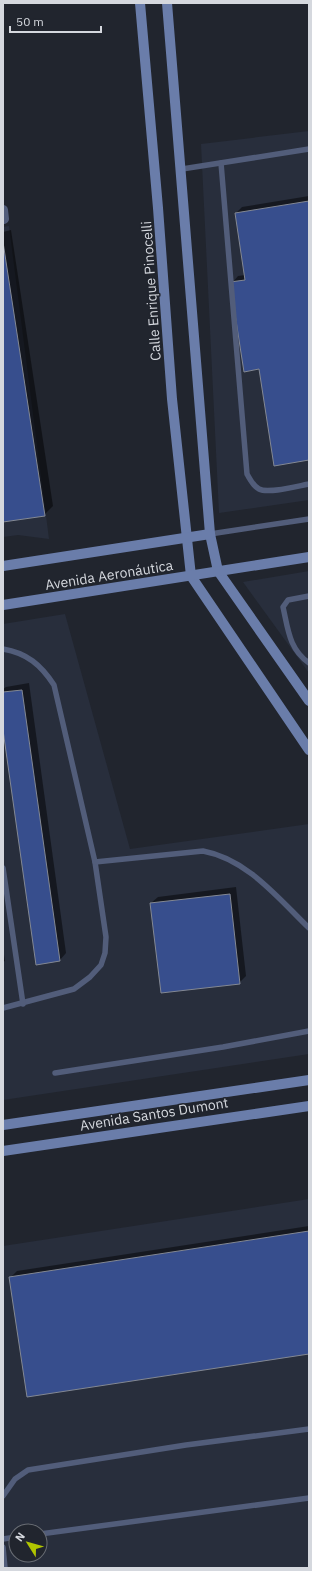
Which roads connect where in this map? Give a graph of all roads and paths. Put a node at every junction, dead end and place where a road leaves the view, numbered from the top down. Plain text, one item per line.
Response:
1 (140, 3) edge
2 (167, 3) edge
3 (309, 149) edge
4 (221, 163) junction
5 (182, 169) junction
6 (309, 484) edge
7 (309, 519) edge
8 (210, 534) junction
9 (186, 539) junction
10 (309, 557) edge
11 (3, 566) edge
12 (218, 571) junction
13 (191, 576) junction
14 (309, 596) edge
15 (3, 606) edge
16 (3, 649) edge
17 (309, 663) edge
18 (309, 701) edge
19 (309, 750) edge
20 (95, 862) junction
21 (3, 868) edge
22 (11, 915) junction
23 (3, 916) edge
24 (309, 928) edge
25 (24, 1004) junction
26 (3, 1008) edge
27 (309, 1031) edge
28 (55, 1073) dead end
29 (309, 1080) edge
30 (309, 1106) edge
31 (3, 1125) edge
32 (3, 1151) edge
33 (309, 1429) edge
34 (3, 1496) edge
35 (309, 1498) edge
36 (48, 1533) edge
37 (3, 1547) edge
38 (5, 1568) edge

1 - 9 main road, Calle Enrique Pinocelli
2 - 5 main road
3 - 4 lane
4 - 5 lane
4 - 6 lane
5 - 8 main road
7 - 8 lane
8 - 9 main road, Avenida Aeronáutica
8 - 12 main road
9 - 11 main road, Avenida Aeronáutica
9 - 13 main road, Calle Enrique Pinocelli
10 - 12 main road, Avenida Aeronáutica
12 - 13 main road, Avenida Aeronáutica
12 - 18 main road
13 - 15 main road, Avenida Aeronáutica
13 - 19 main road
14 - 17 lane
16 - 20 lane
20 - 24 lane
20 - 25 lane
21 - 22 lane
22 - 23 lane
22 - 25 lane
25 - 26 lane
27 - 28 lane
29 - 31 main road, Avenida Santos Dumont
30 - 32 main road, Avenida Santos Dumont
33 - 34 lane
35 - 36 lane
37 - 38 lane

